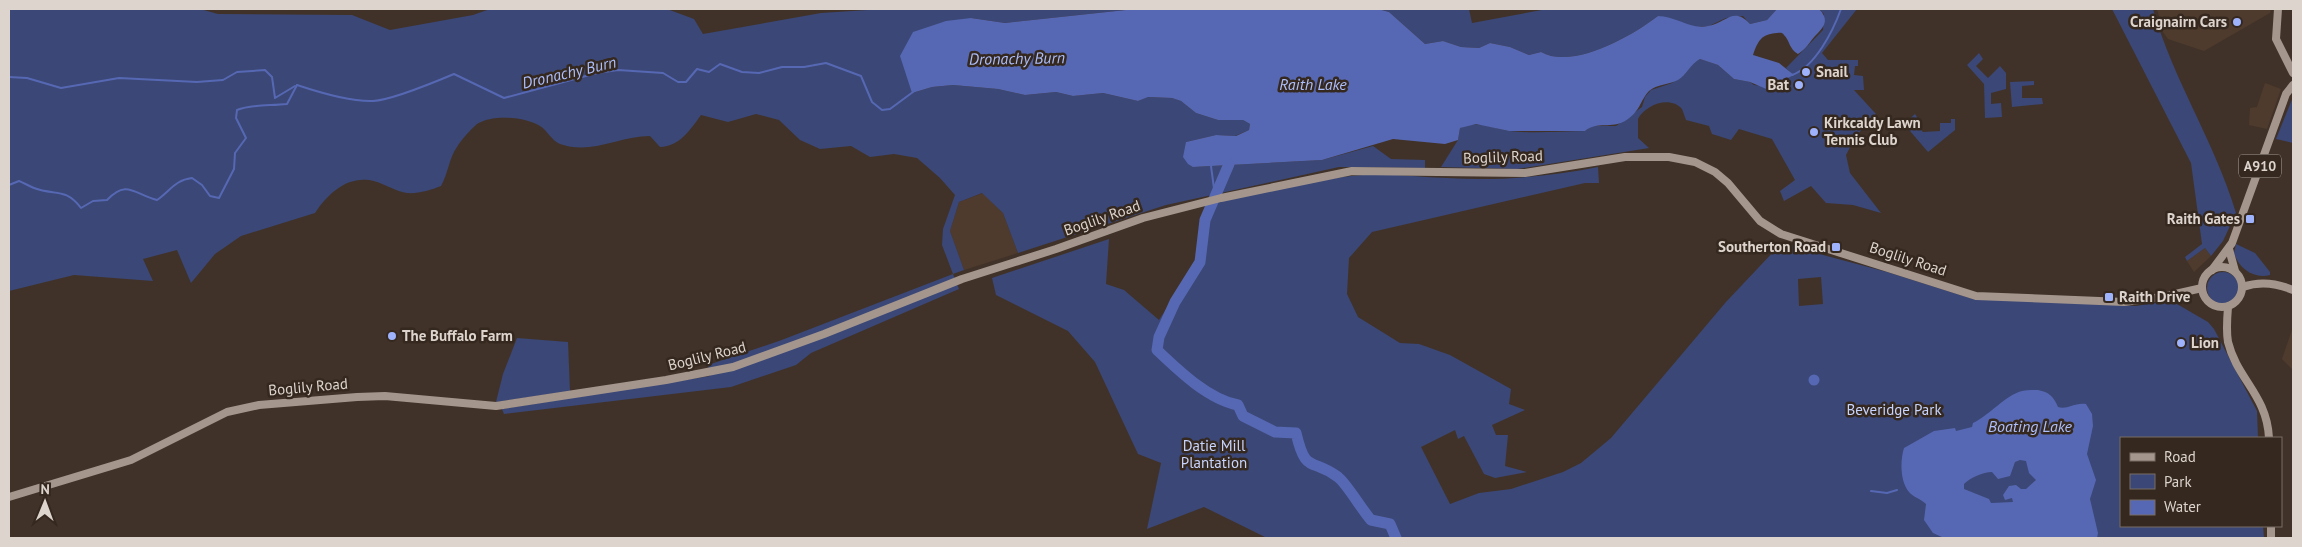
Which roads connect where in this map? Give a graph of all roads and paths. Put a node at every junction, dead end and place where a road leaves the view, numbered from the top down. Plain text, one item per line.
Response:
1 (2278, 9) edge
2 (2293, 73) edge
3 (2293, 85) edge
4 (2229, 249) junction
5 (2212, 270) junction
6 (2235, 271) junction
7 (2243, 287) junction
8 (2202, 288) junction
9 (2293, 290) edge
10 (2228, 307) junction
11 (2269, 437) edge
12 (9, 497) edge

1 - 2 main road
3 - 4 main road, A910
4 - 5 main road, A910
4 - 6 main road
5 - 6 main road
5 - 8 main road, A910
6 - 7 main road
7 - 9 main road
7 - 10 main road
8 - 10 main road
8 - 12 main road, Boglily Road
10 - 11 main road

